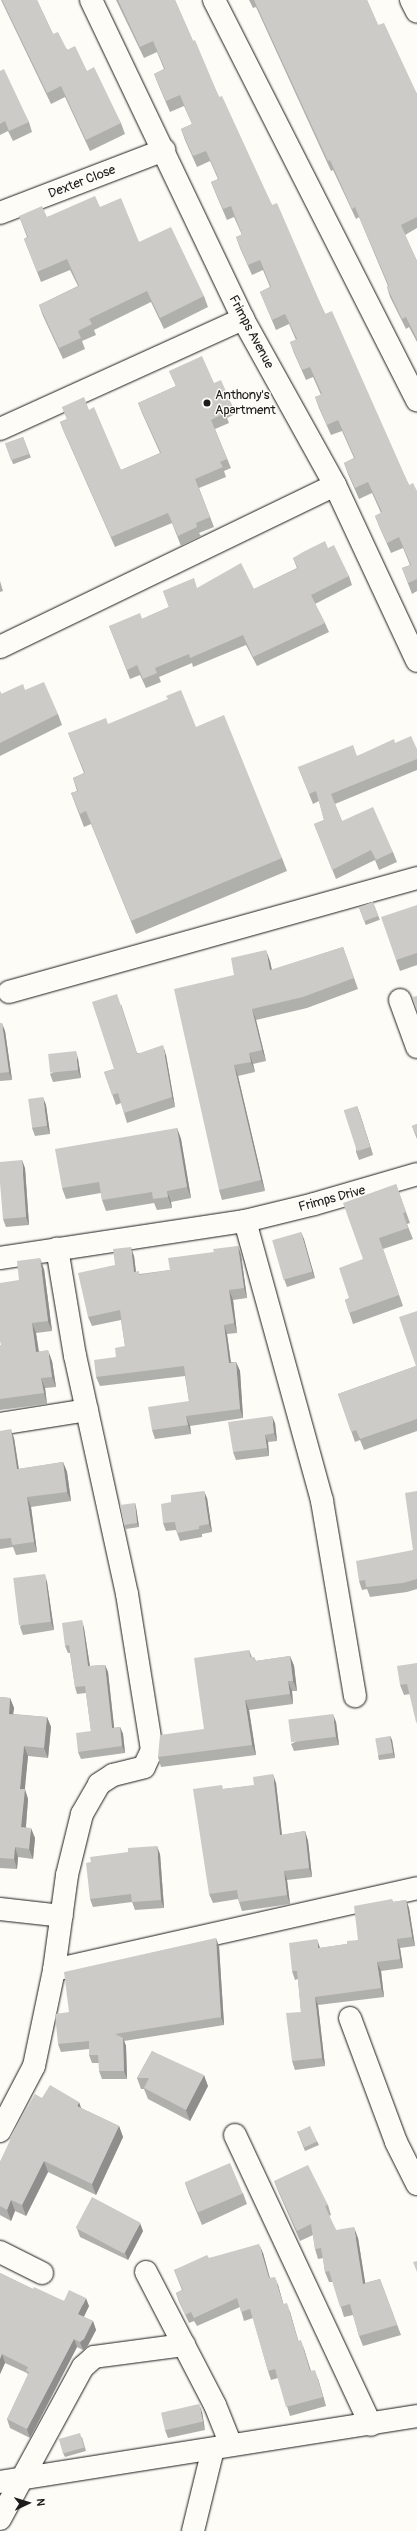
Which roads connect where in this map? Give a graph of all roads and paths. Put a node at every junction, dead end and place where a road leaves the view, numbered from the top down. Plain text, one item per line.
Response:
1 (91, 0) edge
2 (214, 0) edge
3 (411, 0) edge
4 (417, 12) edge
5 (164, 150) junction
6 (0, 213) edge
7 (243, 319) junction
8 (417, 401) edge
9 (0, 429) edge
10 (335, 485) junction
11 (0, 647) edge
12 (417, 661) edge
13 (417, 878) edge
14 (9, 992) dead end
15 (400, 1000) dead end
16 (417, 1047) edge
17 (417, 1174) edge
18 (246, 1220) junction
19 (57, 1249) junction
20 (0, 1258) edge
21 (87, 1410) junction
22 (0, 1424) edge
23 (355, 1696) dead end
24 (417, 1888) edge
25 (0, 1909) edge
26 (62, 1916) junction
27 (54, 1970) junction
28 (350, 2018) dead end
29 (0, 2131) edge
30 (236, 2135) dead end
31 (417, 2184) edge
32 (0, 2252) edge
33 (146, 2272) dead end
34 (42, 2273) dead end
35 (184, 2345) junction
36 (417, 2416) edge
37 (371, 2425) junction
38 (222, 2447) junction
39 (24, 2477) junction
40 (0, 2482) edge
41 (0, 2519) edge
42 (193, 2531) edge

1 - 5 street, Frimps Avenue
2 - 8 street
3 - 4 street
5 - 6 street, Dexter Close
5 - 7 street, Frimps Avenue
7 - 9 street
7 - 10 street, Frimps Avenue
10 - 11 street
10 - 12 street, Frimps Avenue
13 - 14 street
15 - 16 street
17 - 18 street, Frimps Drive
18 - 19 street, Frimps Drive
18 - 23 street
19 - 20 street, Frimps Drive
19 - 21 street
21 - 22 street
21 - 26 street
24 - 27 street
25 - 26 street
26 - 27 street
27 - 29 street
28 - 31 street
30 - 37 street
32 - 34 street
33 - 35 street
35 - 38 street
35 - 39 street
36 - 37 street
37 - 38 street
38 - 39 street
38 - 42 street
39 - 40 street
39 - 41 street

